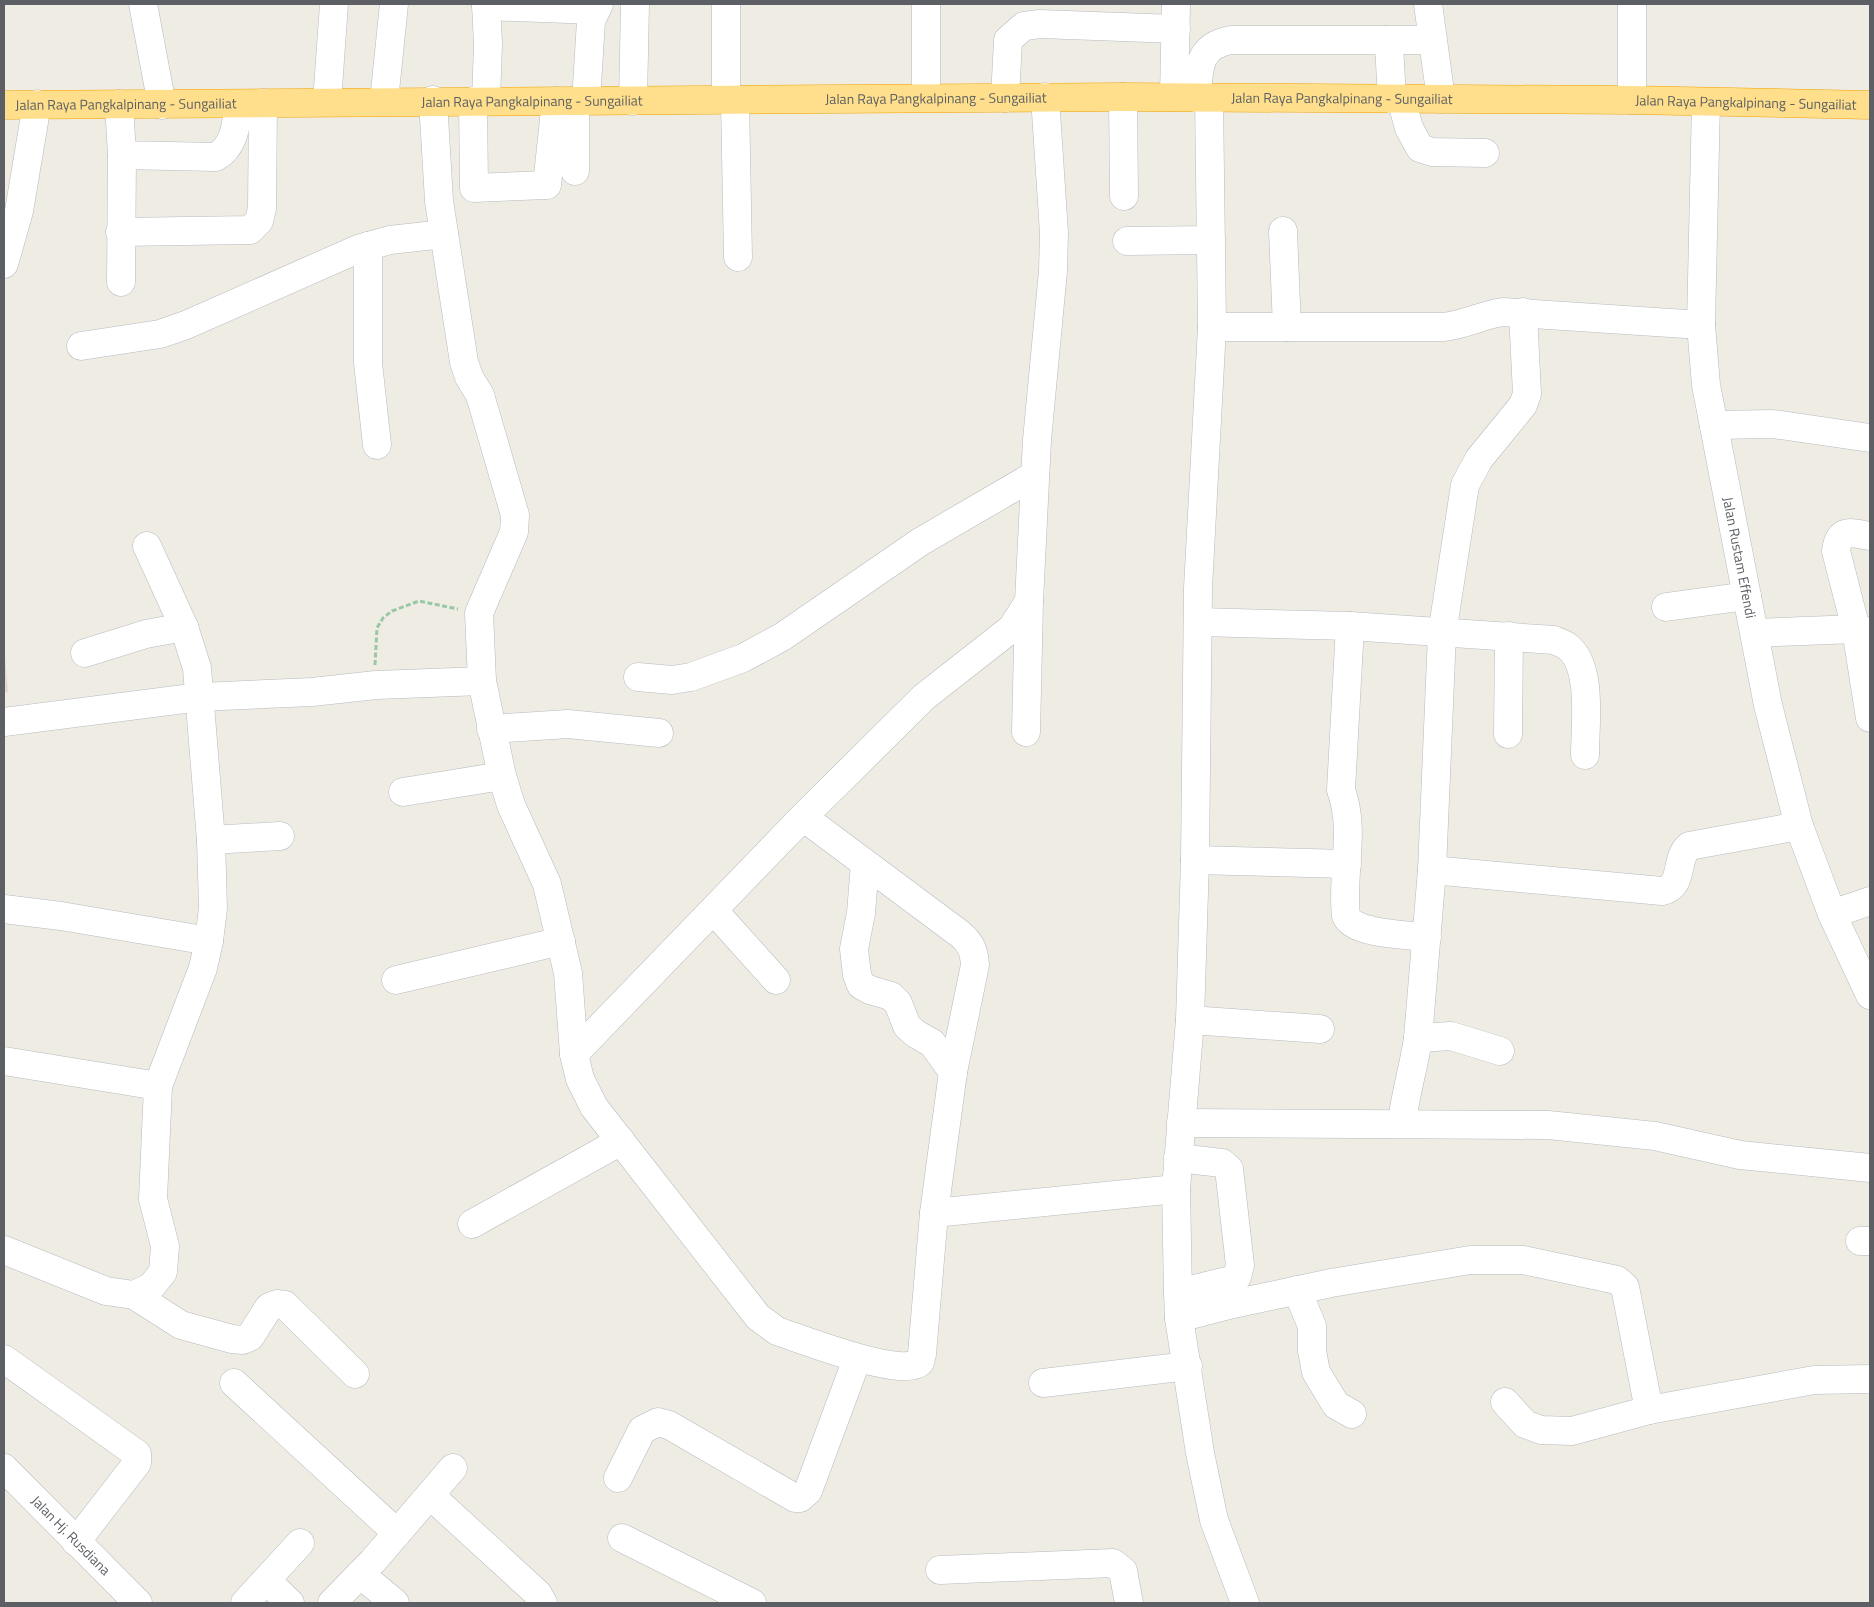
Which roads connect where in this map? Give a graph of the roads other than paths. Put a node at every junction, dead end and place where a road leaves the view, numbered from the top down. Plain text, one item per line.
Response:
1 (143, 4) edge
2 (334, 4) edge
3 (394, 4) edge
4 (636, 4) edge
5 (726, 4) edge
6 (926, 4) edge
7 (1428, 4) edge
8 (1632, 4) edge
9 (486, 5) edge
10 (597, 7) edge
11 (1176, 16) edge
12 (1386, 40) junction
13 (1432, 40) junction
14 (1123, 97) junction
15 (926, 98) junction
16 (1006, 98) junction
17 (1045, 98) junction
18 (1193, 98) junction
19 (1397, 99) junction
20 (1442, 99) junction
21 (433, 100) junction
22 (731, 100) junction
23 (1632, 100) junction
24 (384, 101) junction
25 (479, 101) junction
26 (572, 101) junction
27 (634, 101) junction
28 (327, 102) junction
29 (1706, 102) junction
30 (4, 104) edge
31 (36, 104) junction
32 (119, 104) junction
33 (251, 104) junction
34 (162, 105) junction
35 (1870, 105) edge
36 (1485, 153) dead end
37 (122, 155) junction
38 (574, 171) dead end
39 (1124, 196) dead end
40 (1283, 231) dead end
41 (120, 232) junction
42 (444, 234) junction
43 (1211, 240) junction
44 (1127, 241) dead end
45 (368, 246) junction
46 (738, 257) dead end
47 (4, 264) edge
48 (121, 282) dead end
49 (1523, 312) junction
50 (1701, 325) junction
51 (1212, 327) junction
52 (1287, 327) junction
53 (81, 346) dead end
54 (1714, 425) junction
55 (1870, 438) edge
56 (377, 445) dead end
57 (1035, 475) junction
58 (1870, 536) edge
59 (147, 546) dead end
60 (1747, 596) junction
61 (1029, 601) junction
62 (1666, 607) dead end
63 (1199, 622) junction
64 (1350, 626) junction
65 (184, 627) junction
66 (1863, 630) edge
67 (1755, 633) junction
68 (1442, 634) junction
69 (1509, 636) junction
70 (85, 654) dead end
71 (638, 677) dead end
72 (482, 681) junction
73 (200, 697) junction
74 (1870, 718) edge
75 (4, 722) edge
76 (491, 729) junction
77 (1026, 732) dead end
78 (659, 734) dead end
79 (1508, 734) dead end
80 (1585, 754) dead end
81 (502, 776) junction
82 (403, 792) dead end
83 (803, 817) junction
84 (1799, 826) junction
85 (280, 836) dead end
86 (212, 840) junction
87 (1195, 860) junction
88 (866, 864) junction
89 (1347, 864) junction
90 (1432, 870) junction
91 (1870, 901) edge
92 (4, 909) edge
93 (714, 911) junction
94 (1832, 914) junction
95 (1426, 937) junction
96 (209, 941) junction
97 (561, 941) junction
98 (396, 980) dead end
99 (776, 980) dead end
100 (1870, 994) edge
101 (1190, 1020) junction
102 (1320, 1029) dead end
103 (1418, 1038) junction
104 (1500, 1052) dead end
105 (574, 1054) junction
106 (4, 1061) edge
107 (953, 1072) junction
108 (158, 1086) junction
109 (1181, 1123) junction
110 (1402, 1123) junction
111 (621, 1141) junction
112 (1178, 1158) junction
113 (1870, 1168) edge
114 (1176, 1189) junction
115 (934, 1213) junction
116 (472, 1224) dead end
117 (4, 1250) edge
118 (1297, 1290) junction
119 (134, 1295) junction
120 (1179, 1306) junction
121 (4, 1359) edge
122 (857, 1359) junction
123 (1188, 1366) junction
124 (355, 1374) dead end
125 (1870, 1379) edge
126 (234, 1383) dead end
127 (1043, 1383) dead end
128 (1506, 1402) dead end
129 (1649, 1410) junction
130 (1352, 1414) dead end
131 (4, 1468) edge
132 (453, 1468) dead end
133 (618, 1478) dead end
134 (431, 1496) junction
135 (397, 1534) junction
136 (622, 1538) dead end
137 (76, 1542) junction
138 (300, 1543) dead end
139 (940, 1570) dead end
140 (360, 1574) junction
141 (266, 1580) junction
142 (138, 1603) edge
143 (245, 1603) edge
144 (290, 1603) edge
145 (332, 1603) edge
146 (395, 1603) edge
147 (543, 1603) edge
148 (752, 1603) edge
149 (1129, 1603) edge
150 (1245, 1603) edge

1 - 34 street
2 - 28 street
3 - 24 street
4 - 27 street
5 - 22 street
6 - 15 street
7 - 13 street
8 - 23 street
9 - 10 street
9 - 25 street
10 - 26 street
11 - 16 street
11 - 18 street
12 - 13 street
12 - 18 street
12 - 19 street
13 - 20 street
14 - 17 highway, Jalan Raya Pangkalpinang - Sungailiat
14 - 18 highway, Jalan Raya Pangkalpinang - Sungailiat
14 - 39 street
15 - 16 highway, Jalan Raya Pangkalpinang - Sungailiat
15 - 22 highway, Jalan Raya Pangkalpinang - Sungailiat
16 - 17 highway, Jalan Raya Pangkalpinang - Sungailiat
17 - 57 street
18 - 19 highway, Jalan Raya Pangkalpinang - Sungailiat
18 - 43 street
19 - 20 highway, Jalan Raya Pangkalpinang - Sungailiat
19 - 36 street
20 - 23 highway, Jalan Raya Pangkalpinang - Sungailiat
21 - 24 highway, Jalan Raya Pangkalpinang - Sungailiat
21 - 25 highway, Jalan Raya Pangkalpinang - Sungailiat
21 - 42 street
22 - 27 highway, Jalan Raya Pangkalpinang - Sungailiat
22 - 46 street
23 - 29 highway, Jalan Raya Pangkalpinang - Sungailiat
24 - 28 highway, Jalan Raya Pangkalpinang - Sungailiat
25 - 26 highway, Jalan Raya Pangkalpinang - Sungailiat
25 - 26 street
26 - 27 highway, Jalan Raya Pangkalpinang - Sungailiat
26 - 38 street
28 - 33 highway, Jalan Raya Pangkalpinang - Sungailiat
29 - 35 highway, Jalan Raya Pangkalpinang - Sungailiat
29 - 50 street, Jalan Rustam Effendi
30 - 31 highway, Jalan Raya Pangkalpinang - Sungailiat
31 - 32 highway, Jalan Raya Pangkalpinang - Sungailiat
31 - 47 street
32 - 34 highway, Jalan Raya Pangkalpinang - Sungailiat
32 - 37 street
33 - 34 highway, Jalan Raya Pangkalpinang - Sungailiat
33 - 37 street
33 - 41 street
37 - 41 street
40 - 52 street
41 - 48 street
42 - 45 street
42 - 72 street
43 - 44 street
43 - 51 street
45 - 53 street
45 - 56 street
49 - 50 street
49 - 52 street
49 - 68 street
50 - 54 street, Jalan Rustam Effendi
51 - 52 street
51 - 63 street
54 - 55 street
54 - 60 street, Jalan Rustam Effendi
57 - 61 street
57 - 71 street
58 - 66 street
59 - 65 street
60 - 62 street
60 - 67 street, Jalan Rustam Effendi
61 - 77 street
61 - 83 street
63 - 64 street
63 - 87 street
64 - 68 street
64 - 89 street
65 - 70 street
65 - 73 street
66 - 67 street
66 - 74 street
67 - 84 street, Jalan Rustam Effendi
68 - 69 street
68 - 90 street
69 - 79 street
69 - 80 street
72 - 73 street
72 - 76 street
73 - 75 street
73 - 86 street
76 - 78 street
76 - 81 street
81 - 82 street
81 - 97 street
83 - 88 street
83 - 93 street
84 - 90 street
84 - 94 street, Jalan Rustam Effendi
85 - 86 street
86 - 96 street
87 - 89 street
87 - 101 street
88 - 107 street
88 - 107 street
89 - 95 street
90 - 95 street
91 - 94 street
92 - 96 street
93 - 99 street
93 - 105 street
94 - 100 street, Jalan Rustam Effendi
95 - 103 street
96 - 108 street
97 - 98 street
97 - 105 street
101 - 102 street
101 - 109 street
103 - 104 street
103 - 110 street
105 - 111 street
106 - 108 street
107 - 115 street
108 - 119 street
109 - 110 street
109 - 112 street
110 - 113 street
111 - 116 street
111 - 122 street
112 - 114 street
112 - 120 street
114 - 115 street
114 - 120 street
115 - 122 street
117 - 119 street
118 - 120 street
118 - 129 street
118 - 130 street
119 - 124 street
120 - 123 street
121 - 137 street
122 - 133 street
123 - 127 street
123 - 150 street
125 - 129 street
126 - 135 street
128 - 129 street
131 - 137 street, Jalan Hj. Rusdiana
132 - 134 street
134 - 135 street
134 - 147 street
135 - 140 street
136 - 148 street
137 - 142 street, Jalan Hj. Rusdiana
138 - 141 street
139 - 149 street
140 - 145 street
140 - 146 street
141 - 143 street
141 - 144 street

